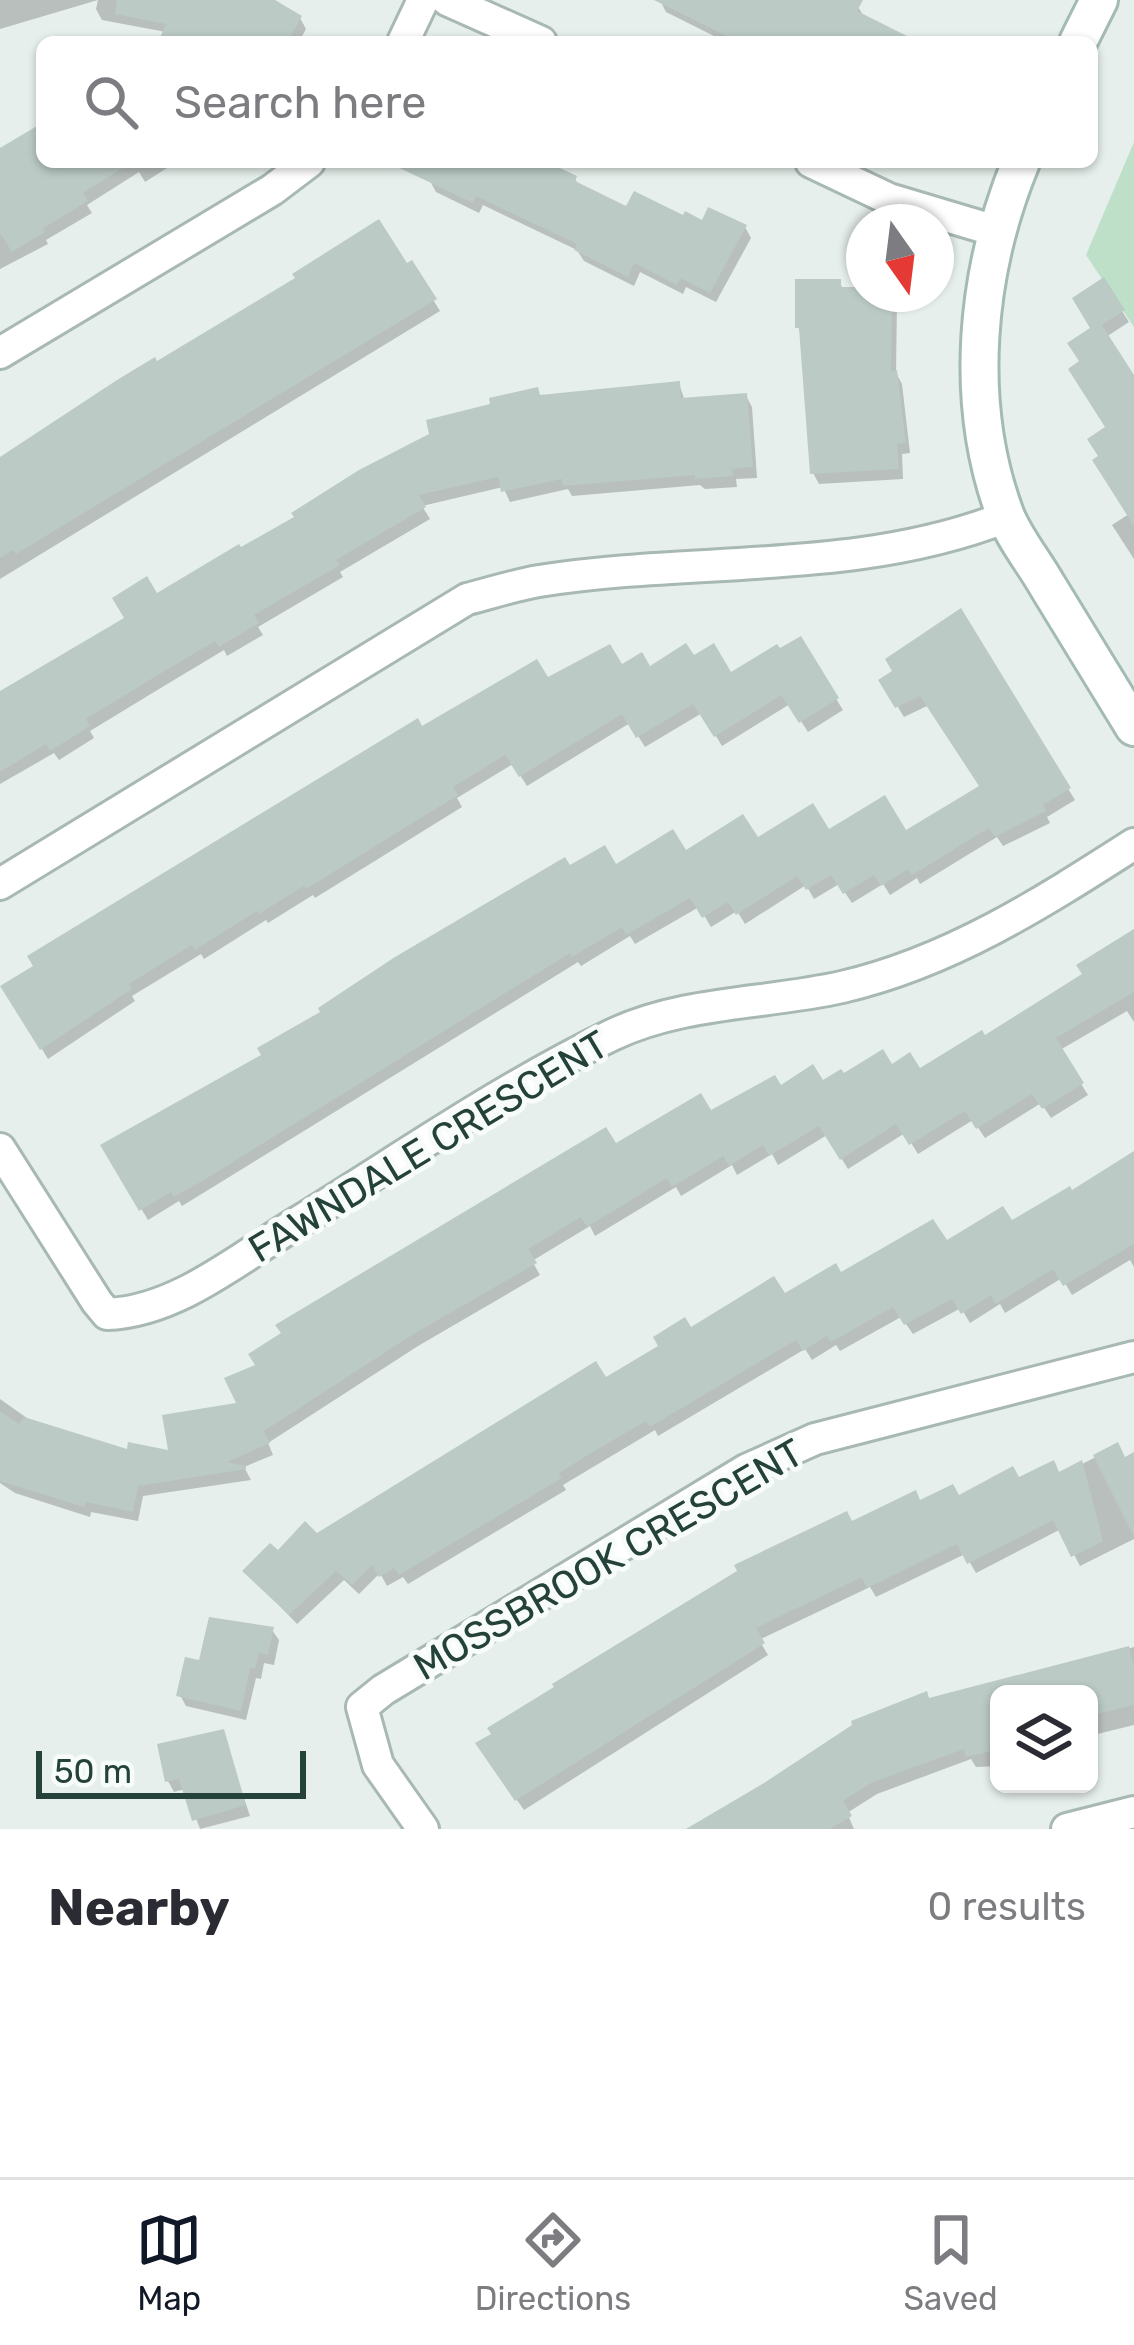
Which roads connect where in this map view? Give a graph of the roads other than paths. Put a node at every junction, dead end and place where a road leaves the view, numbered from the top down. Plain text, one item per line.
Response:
1 (423, 0) edge
2 (447, 0) edge
3 (1099, 0) edge
4 (407, 36) edge
5 (528, 36) edge
6 (1081, 36) edge
7 (301, 168) edge
8 (824, 168) edge
9 (1019, 168) edge
10 (996, 230) junction
11 (0, 353) edge
12 (1006, 517) junction
13 (1134, 727) edge
14 (1134, 844) edge
15 (0, 884) edge
16 (0, 1149) edge
17 (1134, 1358) edge
18 (1134, 1812) edge
19 (423, 1829) edge
20 (1067, 1829) edge

1 - 4 street
2 - 5 street
3 - 6 street
7 - 11 street
8 - 10 street
9 - 10 street
10 - 12 street
12 - 13 street
12 - 15 street
14 - 16 street, FAWNDALE CRESCENT
17 - 19 street, MOSSBROOK CRESCENT
18 - 20 street

